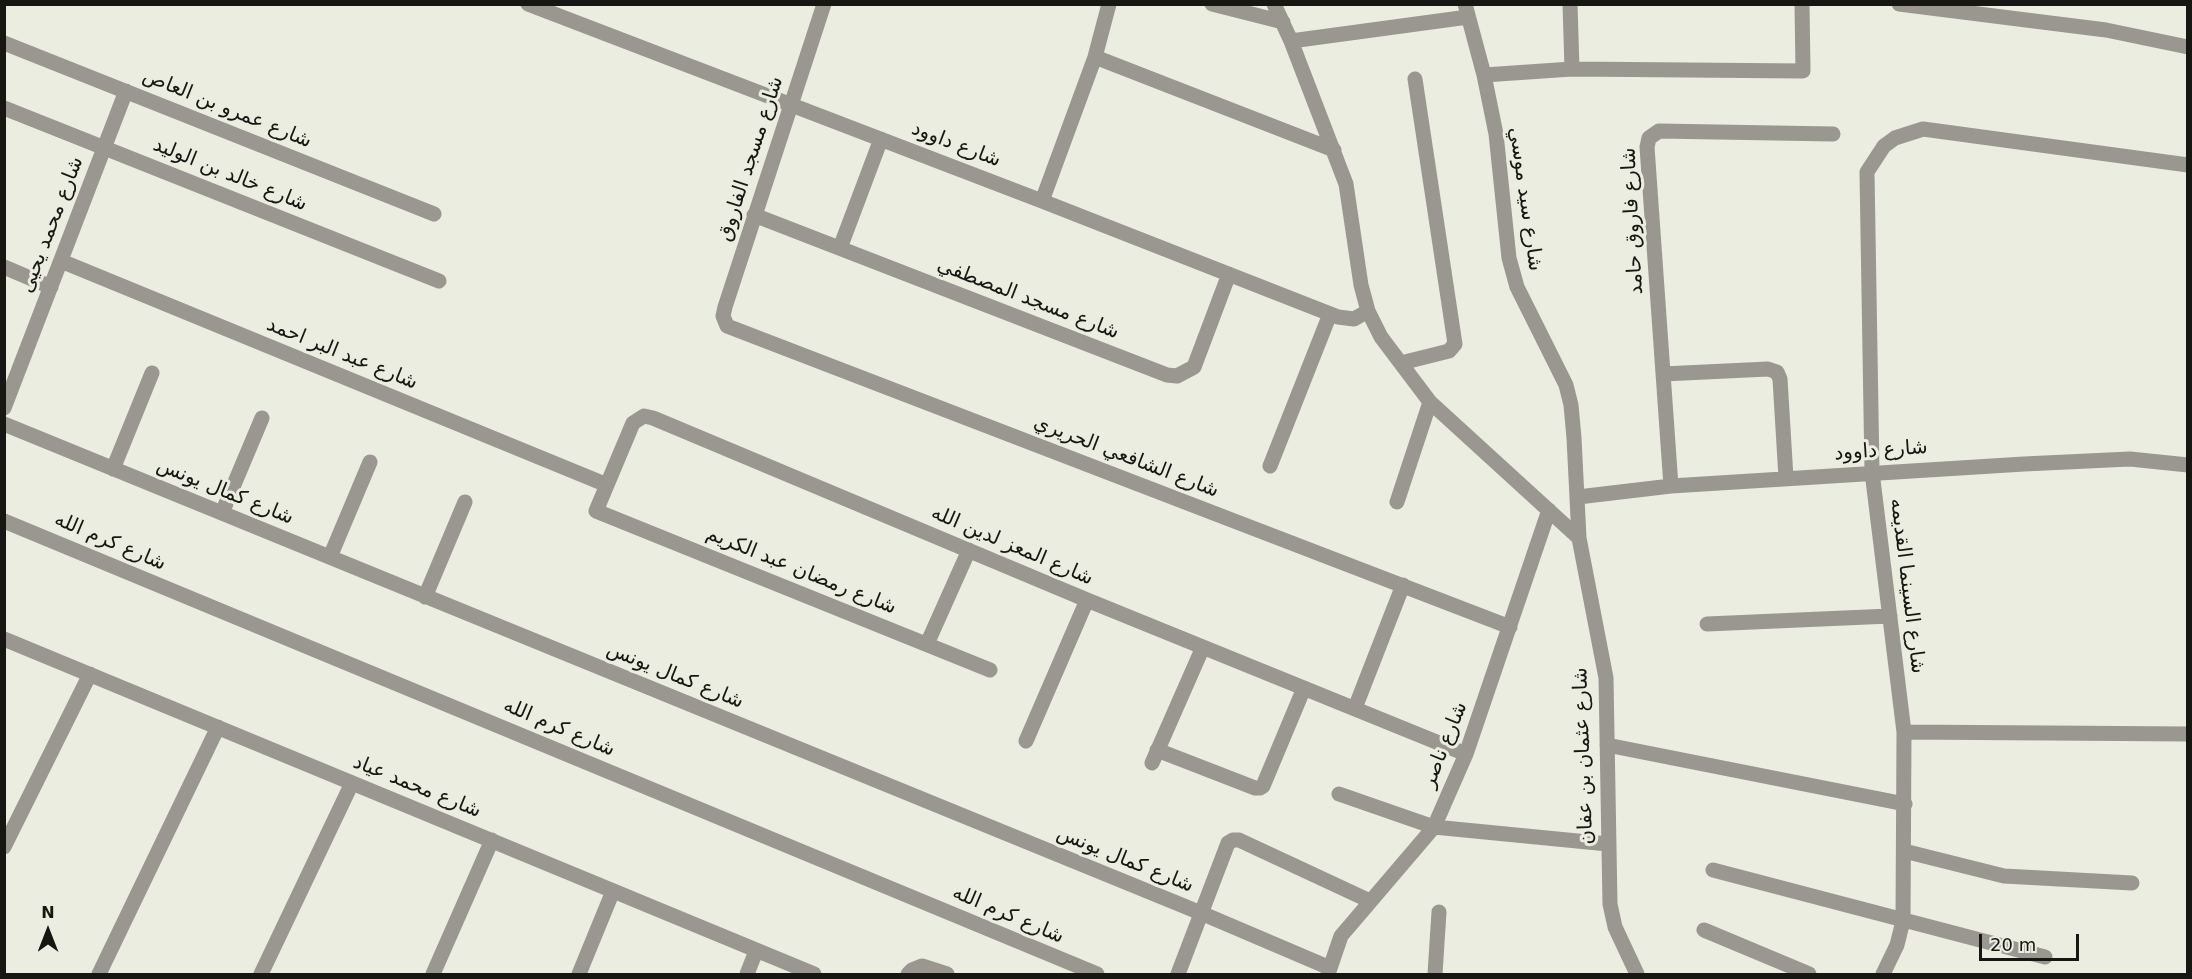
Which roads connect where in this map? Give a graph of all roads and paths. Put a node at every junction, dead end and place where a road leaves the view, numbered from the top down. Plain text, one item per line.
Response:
1 (528, 4) edge
2 (824, 4) edge
3 (1109, 4) edge
4 (1212, 4) edge
5 (1274, 4) edge
6 (1570, 4) edge
7 (1802, 4) edge
8 (1899, 4) edge
9 (1467, 11) edge
10 (1283, 22) junction
11 (1291, 41) junction
12 (4, 42) edge
13 (2187, 47) edge
14 (1095, 57) junction
15 (1572, 69) junction
16 (1484, 75) junction
17 (1414, 79) dead end
18 (126, 91) junction
19 (790, 105) junction
20 (4, 108) edge
21 (1833, 134) dead end
22 (881, 139) junction
23 (104, 147) junction
24 (1334, 150) junction
25 (2187, 165) edge
26 (1042, 201) junction
27 (434, 214) dead end
28 (754, 215) junction
29 (840, 248) junction
30 (60, 261) junction
31 (4, 267) edge
32 (1229, 274) junction
33 (439, 281) dead end
34 (51, 287) junction
35 (1368, 311) junction
36 (1330, 314) junction
37 (727, 326) joint
38 (1401, 363) junction
39 (152, 373) dead end
40 (1663, 374) junction
41 (1430, 402) junction
42 (4, 408) edge
43 (262, 418) dead end
44 (4, 424) edge
45 (370, 462) dead end
46 (2187, 465) edge
47 (1270, 466) dead end
48 (113, 469) junction
49 (1872, 472) junction
50 (1786, 478) junction
51 (607, 485) junction
52 (1671, 486) junction
53 (1578, 497) junction
54 (465, 502) dead end
55 (1396, 502) dead end
56 (1549, 510) junction
57 (596, 511) joint
58 (222, 513) junction
59 (4, 521) edge
60 (1579, 538) junction
61 (969, 550) junction
62 (330, 558) junction
63 (1403, 585) junction
64 (424, 597) junction
65 (1088, 600) junction
66 (1890, 616) junction
67 (1707, 624) dead end
68 (1510, 627) junction
69 (4, 639) edge
70 (927, 644) junction
71 (1203, 647) junction
72 (990, 670) dead end
73 (90, 674) junction
74 (1304, 688) junction
75 (1355, 708) junction
76 (218, 727) junction
77 (1904, 732) junction
78 (2187, 734) edge
79 (1026, 741) dead end
80 (1608, 745) junction
81 (1466, 754) junction
82 (352, 783) junction
83 (1339, 794) dead end
84 (1905, 804) junction
85 (1434, 827) junction
86 (492, 840) junction
87 (1608, 844) junction
88 (4, 847) edge
89 (1904, 850) junction
90 (1713, 870) dead end
91 (2132, 883) dead end
92 (613, 891) junction
93 (1370, 902) junction
94 (1439, 912) dead end
95 (1201, 913) junction
96 (1903, 921) junction
97 (1704, 930) dead end
98 (756, 951) junction
99 (2045, 957) dead end
100 (1329, 971) edge
101 (99, 975) edge
102 (261, 975) edge
103 (433, 975) edge
104 (579, 975) edge
105 (747, 975) edge
106 (814, 975) edge
107 (908, 975) edge
108 (947, 975) edge
109 (1097, 975) edge
110 (1178, 975) edge
111 (1436, 975) edge
112 (1638, 975) edge
113 (1809, 975) edge
114 (1883, 975) edge

1 - 19 street, شارع داوود
2 - 19 street, شارع مسجد الفاروق
3 - 14 street
4 - 10 street
5 - 10 street
6 - 15 street
7 - 15 street
8 - 13 street
9 - 11 street
9 - 16 street, شارع سيد موسي
10 - 11 street
11 - 24 street
12 - 18 street, شارع عمرو بن العاص
14 - 24 street
14 - 26 street
15 - 16 street
16 - 53 street, شارع سيد موسي
17 - 38 street
18 - 23 street, شارع محمد يحيى
18 - 27 street, شارع عمرو بن العاص
19 - 22 street, شارع داوود
19 - 28 street, شارع مسجد الفاروق
20 - 23 street, شارع خالد بن الوليد
21 - 40 street, شارع فاروق حامد
22 - 26 street, شارع داوود
22 - 29 street
23 - 30 street, شارع محمد يحيى
23 - 33 street, شارع خالد بن الوليد
24 - 35 street
25 - 49 street, شارع السينما القديمه
26 - 32 street, شارع داوود
28 - 29 street, شارع مسجد المصطفي
28 - 37 street, شارع مسجد الفاروق
29 - 32 street, شارع مسجد المصطفي
30 - 34 street, شارع محمد يحيى
30 - 51 street, شارع عبد البر احمد
31 - 34 street
32 - 36 street, شارع داوود
34 - 42 street, شارع محمد يحيى
35 - 36 street, شارع داوود
35 - 38 street
36 - 47 street
37 - 63 street, شارع الشافعي الحريري
38 - 41 street
39 - 48 street
40 - 50 street
40 - 52 street, شارع فاروق حامد
41 - 55 street
41 - 56 street
43 - 58 street
44 - 48 street, شارع كمال يونس
45 - 62 street
46 - 49 street, شارع داوود
48 - 58 street, شارع كمال يونس
49 - 50 street, شارع داوود
49 - 66 street, شارع السينما القديمه
50 - 52 street, شارع داوود
51 - 57 street, شارع المعز لدين الله
51 - 61 street, شارع المعز لدين الله
52 - 53 street, شارع داوود
53 - 60 street, شارع عثمان بن عفان
54 - 64 street
56 - 60 street
56 - 68 street, شارع ناصر
57 - 70 street, شارع رمضان عبد الكريم
58 - 62 street, شارع كمال يونس
59 - 109 street, شارع كرم الله
60 - 80 street, شارع عثمان بن عفان
61 - 65 street, شارع المعز لدين الله
61 - 70 street
62 - 64 street, شارع كمال يونس
63 - 68 street, شارع الشافعي الحريري
63 - 75 street
64 - 95 street, شارع كمال يونس
65 - 71 street, شارع المعز لدين الله
65 - 79 street
66 - 67 street
66 - 77 street, شارع السينما القديمه
68 - 81 street, شارع ناصر
69 - 73 street, شارع محمد عياد
70 - 72 street, شارع رمضان عبد الكريم
71 - 74 street, شارع المعز لدين الله
71 - 74 street
73 - 76 street, شارع محمد عياد
73 - 88 street
74 - 75 street, شارع المعز لدين الله
75 - 81 street, شارع المعز لدين الله
76 - 82 street, شارع محمد عياد
76 - 101 street
77 - 78 street
77 - 84 street, شارع السينما القديمه
80 - 84 street
80 - 87 street, شارع عثمان بن عفان
81 - 85 street, شارع ناصر
82 - 86 street, شارع محمد عياد
82 - 102 street
83 - 85 street
84 - 89 street, شارع السينما القديمه
85 - 87 street
85 - 93 street, شارع ناصر
86 - 92 street, شارع محمد عياد
86 - 103 street
87 - 112 street, شارع عثمان بن عفان
89 - 91 street
89 - 96 street, شارع السينما القديمه
90 - 96 street
92 - 98 street, شارع محمد عياد
92 - 104 street
93 - 95 street
93 - 100 street, شارع ناصر
94 - 111 street
95 - 100 street, شارع كمال يونس
95 - 110 street
96 - 99 street
96 - 114 street, شارع السينما القديمه
97 - 113 street
98 - 105 street
98 - 106 street, شارع محمد عياد
107 - 108 street

